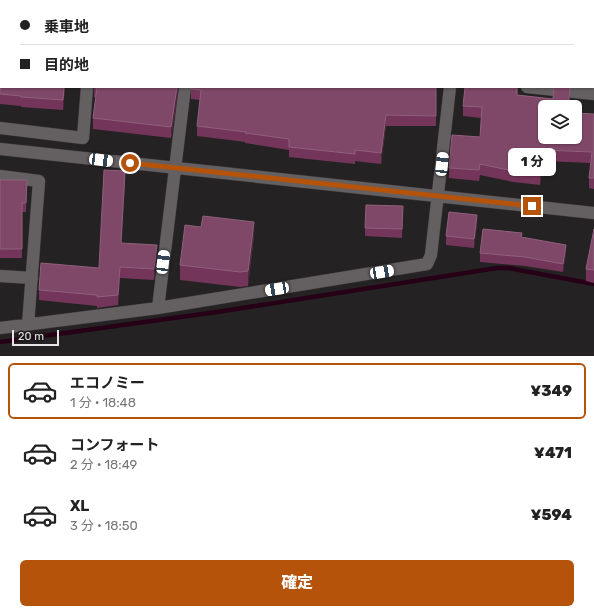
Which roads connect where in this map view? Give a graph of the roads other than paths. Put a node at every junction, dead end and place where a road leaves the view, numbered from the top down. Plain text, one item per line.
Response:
1 (87, 88) edge
2 (185, 88) edge
3 (450, 88) edge
4 (537, 88) edge
5 (594, 94) edge
6 (0, 128) edge
7 (0, 149) edge
8 (175, 168) junction
9 (0, 176) edge
10 (439, 195) junction
11 (594, 213) edge
12 (0, 276) edge
13 (32, 278) junction
14 (158, 308) junction
15 (28, 325) junction
16 (0, 328) edge

1 - 6 street
2 - 8 street
3 - 10 street
4 - 5 street
7 - 8 street
8 - 10 street
8 - 14 street
9 - 13 street
10 - 11 street
10 - 14 street
12 - 13 street
13 - 15 street
14 - 15 street
15 - 16 street

